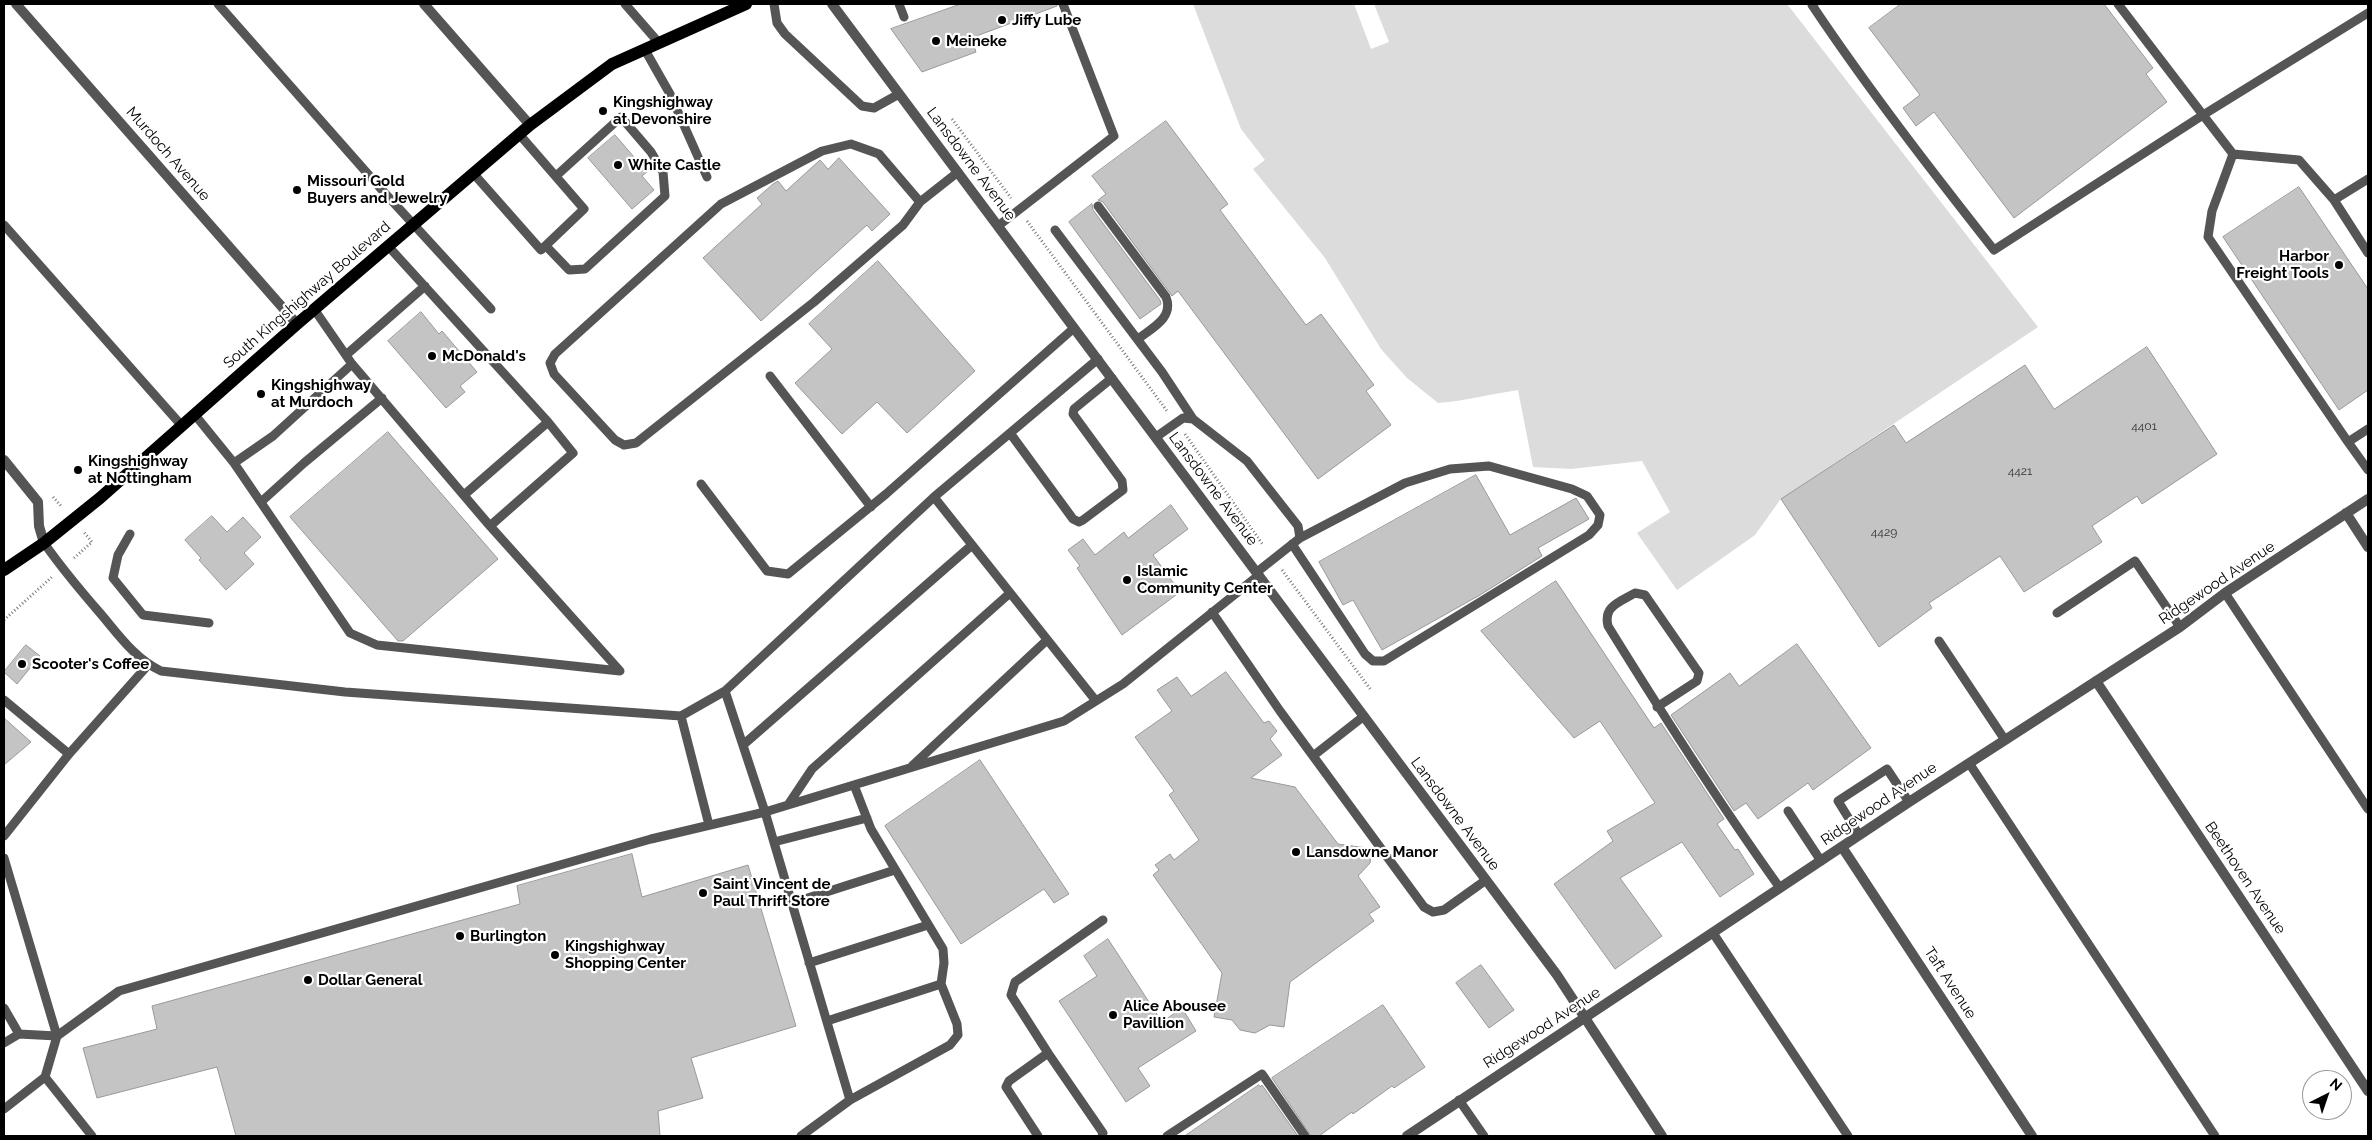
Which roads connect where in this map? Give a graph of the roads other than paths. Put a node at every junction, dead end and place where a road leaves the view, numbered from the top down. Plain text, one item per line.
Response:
1 (16, 4) edge
2 (218, 4) edge
3 (424, 4) edge
4 (625, 4) edge
5 (746, 4) edge
6 (774, 4) edge
7 (832, 4) edge
8 (899, 4) edge
9 (1063, 4) edge
10 (1814, 4) edge
11 (2118, 4) edge
12 (2368, 13) edge
13 (904, 17) dead end
14 (659, 43) junction
15 (645, 50) junction
16 (899, 94) junction
17 (2203, 115) junction
18 (530, 125) junction
19 (519, 134) junction
20 (2233, 154) junction
21 (958, 172) junction
22 (474, 173) junction
23 (556, 176) junction
24 (707, 176) dead end
25 (2368, 179) edge
26 (2334, 200) junction
27 (920, 202) junction
28 (1098, 206) dead end
29 (4, 225) edge
30 (414, 225) junction
31 (998, 226) junction
32 (1055, 230) dead end
33 (388, 246) junction
34 (546, 246) junction
35 (2368, 253) edge
36 (425, 286) junction
37 (491, 309) dead end
38 (314, 310) junction
39 (297, 324) junction
40 (1074, 328) junction
41 (1138, 339) junction
42 (346, 355) junction
43 (1098, 360) junction
44 (352, 364) junction
45 (770, 376) dead end
46 (1112, 378) junction
47 (382, 398) junction
48 (195, 415) junction
49 (1192, 419) junction
50 (548, 422) junction
51 (182, 426) junction
52 (2368, 429) edge
53 (1010, 433) junction
54 (1156, 437) junction
55 (2348, 442) junction
56 (4, 460) edge
57 (234, 463) junction
58 (2368, 470) edge
59 (701, 484) dead end
60 (464, 495) junction
61 (934, 497) junction
62 (2368, 498) edge
63 (261, 502) junction
64 (870, 507) junction
65 (2346, 513) junction
66 (490, 526) junction
67 (130, 534) dead end
68 (1296, 541) junction
69 (44, 543) junction
70 (972, 545) junction
71 (2368, 547) edge
72 (4, 570) edge
73 (1258, 574) junction
74 (1010, 593) junction
75 (2225, 593) junction
76 (1212, 612) junction
77 (2057, 613) dead end
78 (209, 623) dead end
79 (2180, 627) junction
80 (1047, 640) junction
81 (1939, 641) dead end
82 (148, 665) junction
83 (2096, 682) junction
84 (725, 691) junction
85 (4, 700) edge
86 (1096, 701) junction
87 (1658, 707) junction
88 (681, 716) junction
89 (1364, 716) junction
90 (2005, 740) junction
91 (743, 745) junction
92 (69, 754) junction
93 (1313, 756) junction
94 (1969, 763) junction
95 (910, 768) junction
96 (854, 785) junction
97 (1909, 802) junction
98 (788, 805) junction
99 (2368, 809) edge
100 (1788, 810) dead end
101 (765, 812) junction
102 (867, 818) junction
103 (709, 825) junction
104 (1859, 835) junction
105 (4, 836) edge
106 (774, 842) junction
107 (1842, 847) junction
108 (4, 858) edge
109 (1821, 861) junction
110 (895, 870) junction
111 (1486, 880) junction
112 (1780, 888) junction
113 (792, 903) junction
114 (1104, 920) dead end
115 (928, 925) junction
116 (1713, 933) junction
117 (810, 963) junction
118 (941, 984) junction
119 (4, 1008) edge
120 (1585, 1019) junction
121 (827, 1020) junction
122 (19, 1034) junction
123 (57, 1036) junction
124 (4, 1043) edge
125 (1048, 1053) junction
126 (45, 1077) junction
127 (2368, 1091) edge
128 (850, 1100) junction
129 (1459, 1100) junction
130 (4, 1108) edge
131 (92, 1136) edge
132 (801, 1136) edge
133 (1038, 1136) edge
134 (1102, 1136) edge
135 (1167, 1136) edge
136 (1305, 1136) edge
137 (1407, 1136) edge
138 (1484, 1136) edge
139 (1662, 1136) edge
140 (1848, 1136) edge
141 (2032, 1136) edge
142 (2214, 1136) edge

1 - 39 street, Murdoch Avenue
2 - 30 lane
3 - 18 street
4 - 14 lane
5 - 14 main road, South Kingshighway Boulevard
6 - 16 lane
7 - 16 street, Lansdowne Avenue
8 - 13 lane
9 - 31 lane
10 - 17 lane
11 - 17 lane
12 - 17 lane
14 - 15 main road, South Kingshighway Boulevard
15 - 18 main road, South Kingshighway Boulevard
15 - 24 lane
16 - 21 street, Lansdowne Avenue
17 - 20 lane
18 - 19 main road, South Kingshighway Boulevard
19 - 22 main road, South Kingshighway Boulevard
19 - 23 lane
20 - 26 lane
20 - 55 lane
21 - 27 lane
21 - 31 street, Lansdowne Avenue
22 - 30 main road, South Kingshighway Boulevard
22 - 34 lane
23 - 34 lane
23 - 34 lane
25 - 26 lane
26 - 35 lane
27 - 27 lane
28 - 41 lane
29 - 51 lane
30 - 33 main road, South Kingshighway Boulevard
30 - 37 lane
31 - 40 street, Lansdowne Avenue
32 - 41 lane
33 - 36 lane
33 - 38 main road, South Kingshighway Boulevard
36 - 42 lane
36 - 50 lane
38 - 39 main road, South Kingshighway Boulevard
38 - 42 lane
39 - 48 main road, South Kingshighway Boulevard
40 - 43 street, Lansdowne Avenue
40 - 64 lane
41 - 49 lane
42 - 44 lane
43 - 46 street, Lansdowne Avenue
43 - 53 lane
44 - 47 lane
44 - 57 lane
45 - 64 lane
46 - 53 lane
46 - 54 street, Lansdowne Avenue
47 - 60 lane
47 - 63 lane
48 - 51 main road, South Kingshighway Boulevard
48 - 57 lane
49 - 54 lane
49 - 68 lane
50 - 60 lane
50 - 66 lane
51 - 69 main road, South Kingshighway Boulevard
52 - 55 lane
53 - 61 lane
54 - 73 street, Lansdowne Avenue
55 - 58 lane
56 - 69 street
57 - 63 lane
59 - 64 lane
60 - 66 lane
61 - 70 lane
61 - 84 lane
62 - 65 street, Ridgewood Avenue
63 - 66 lane
65 - 71 street
65 - 75 street, Ridgewood Avenue
67 - 78 lane
68 - 68 lane
68 - 73 lane
69 - 72 main road, South Kingshighway Boulevard
69 - 82 lane
70 - 74 lane
70 - 91 lane
73 - 76 lane
73 - 89 street, Lansdowne Avenue
74 - 80 lane
74 - 98 lane
75 - 79 street, Ridgewood Avenue
75 - 99 lane
76 - 86 lane
76 - 93 lane
77 - 79 lane
79 - 83 street, Ridgewood Avenue
80 - 86 lane
80 - 95 lane
81 - 90 lane
82 - 88 lane
82 - 92 lane
83 - 90 street, Ridgewood Avenue
83 - 127 street, Beethoven Avenue
84 - 88 lane
84 - 91 lane
85 - 92 lane
86 - 95 lane
87 - 87 lane
87 - 112 lane
88 - 103 lane
89 - 93 lane
89 - 111 street, Lansdowne Avenue
90 - 94 street, Ridgewood Avenue
91 - 101 lane
92 - 105 lane
93 - 111 lane
94 - 97 street, Ridgewood Avenue
94 - 142 lane
95 - 96 lane
96 - 98 lane
96 - 102 lane
97 - 104 street, Ridgewood Avenue
97 - 104 lane
98 - 101 lane
100 - 109 lane
101 - 103 lane
101 - 106 lane
102 - 106 lane
102 - 110 lane
103 - 123 lane
104 - 107 street, Ridgewood Avenue
106 - 113 lane
107 - 109 street, Ridgewood Avenue
107 - 141 street, Taft Avenue
108 - 123 lane
109 - 112 street, Ridgewood Avenue
110 - 113 lane
110 - 115 lane
111 - 120 street, Lansdowne Avenue
112 - 116 street, Ridgewood Avenue
113 - 117 lane
114 - 125 lane
115 - 117 lane
115 - 118 lane
116 - 120 street, Ridgewood Avenue
116 - 140 lane
117 - 121 lane
118 - 121 lane
118 - 128 lane
119 - 122 lane
120 - 129 street, Ridgewood Avenue
120 - 139 street, Lansdowne Avenue
121 - 128 lane
122 - 123 lane
122 - 124 lane
123 - 126 lane
125 - 133 lane
125 - 134 lane
126 - 130 lane
126 - 131 lane
128 - 132 lane
129 - 137 street, Ridgewood Avenue
129 - 138 lane
135 - 136 lane

